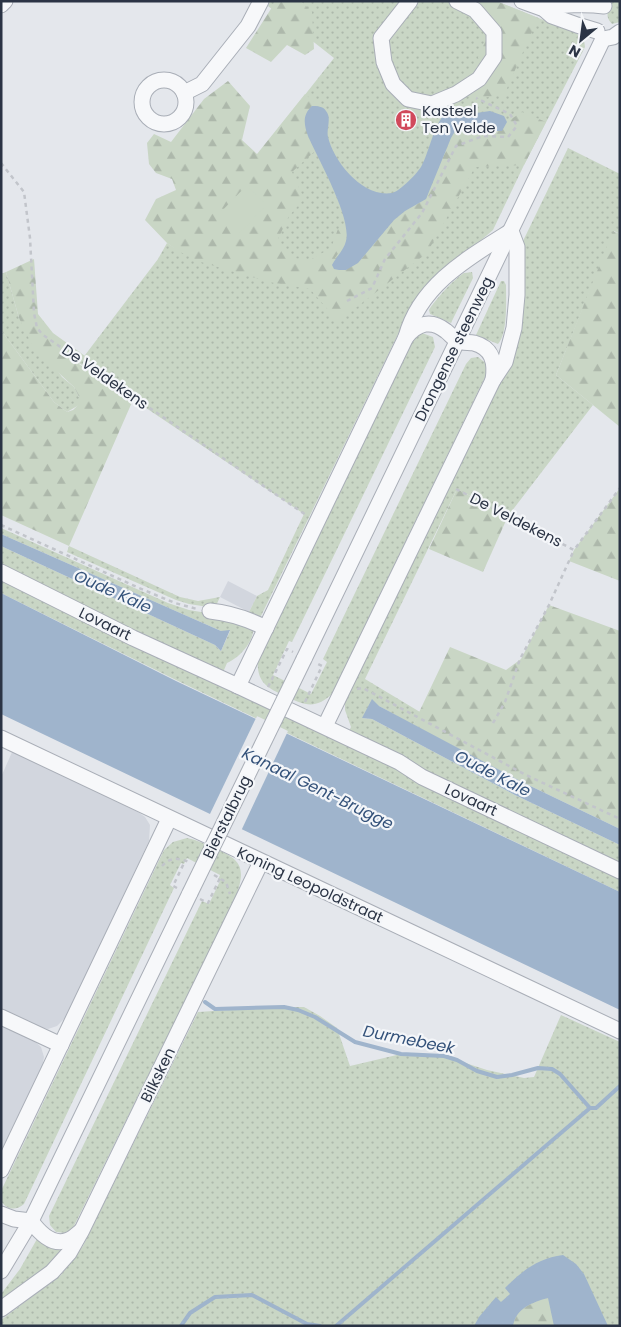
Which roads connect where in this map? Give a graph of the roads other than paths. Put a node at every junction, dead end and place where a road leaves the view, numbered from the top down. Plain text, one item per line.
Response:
1 (4, 1) edge
2 (262, 1) edge
3 (410, 1) edge
4 (457, 1) edge
5 (522, 1) edge
6 (605, 4) edge
7 (1, 5) edge
8 (544, 9) junction
9 (620, 32) edge
10 (600, 35) junction
11 (184, 93) dead end
12 (511, 231) junction
13 (406, 337) junction
14 (458, 341) junction
15 (493, 380) junction
16 (1, 572) edge
17 (210, 611) road end
18 (266, 628) junction
19 (304, 659) joint
20 (238, 686) junction
21 (324, 726) junction
22 (1, 738) edge
23 (169, 819) junction
24 (261, 862) junction
25 (620, 871) edge
26 (1, 1017) edge
27 (620, 1031) edge
28 (61, 1045) junction
29 (1, 1170) edge
30 (1, 1214) edge
31 (31, 1221) junction
32 (82, 1230) junction
33 (1, 1271) edge
34 (1, 1309) edge

1 - 7 street
2 - 11 street
3 - 4 street
5 - 8 street
6 - 8 street
6 - 10 street, Drongense steenweg
8 - 10 street
9 - 10 street
10 - 12 street, Drongense steenweg
12 - 13 street
12 - 14 street, Drongense steenweg
12 - 15 street
13 - 14 street
13 - 18 street
14 - 15 street
14 - 19 street, Drongense steenweg
15 - 21 street
16 - 20 street, Lovaart
17 - 18 street
18 - 20 street
19 - 31 street, Bierstalbrug, bridge
20 - 21 street, Lovaart
21 - 25 street, Lovaart
22 - 23 street, Koning Leopoldstraat
23 - 24 street, Koning Leopoldstraat
23 - 28 street
24 - 27 street, Koning Leopoldstraat
24 - 32 street, Bilksken
26 - 28 street
28 - 29 street
30 - 31 street
31 - 32 street
31 - 33 street
32 - 34 street, Bilksken

